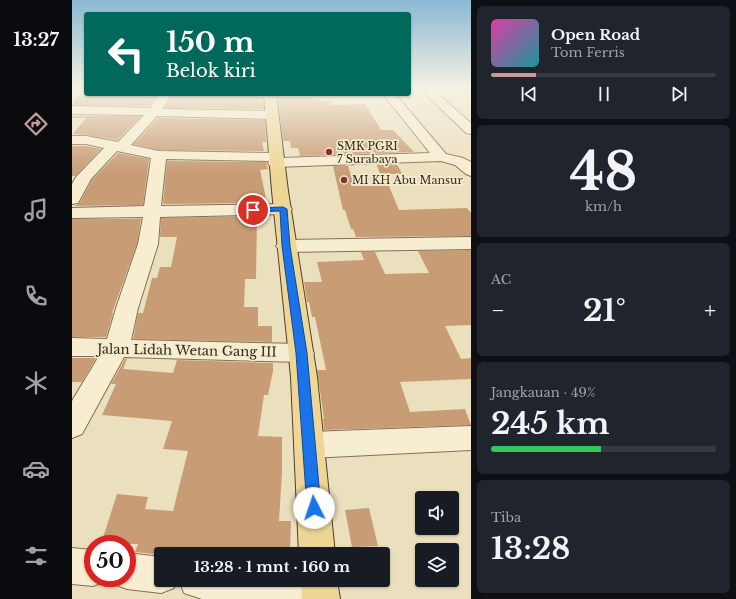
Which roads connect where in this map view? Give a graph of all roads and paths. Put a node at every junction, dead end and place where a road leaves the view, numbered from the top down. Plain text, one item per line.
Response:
1 (272, 116) edge
2 (105, 117) edge
3 (149, 117) edge
4 (408, 117) edge
5 (457, 117) edge
6 (471, 130) edge
7 (88, 134) edge
8 (117, 147) junction
9 (159, 155) junction
10 (441, 157) junction
11 (275, 160) junction
12 (471, 171) edge
13 (72, 199) edge
14 (283, 209) junction
15 (151, 212) junction
16 (72, 213) edge
17 (471, 243) edge
18 (286, 246) junction
19 (72, 347) edge
20 (116, 348) junction
21 (302, 353) junction
22 (72, 426) edge
23 (471, 438) edge
24 (310, 445) junction
25 (317, 547) edge
26 (72, 566) edge
27 (84, 567) edge
28 (136, 572) edge
29 (154, 575) edge
30 (269, 587) edge
31 (320, 592) edge

1 - 11 main road
2 - 7 street
3 - 8 street
4 - 10 street
5 - 6 street
7 - 8 street
8 - 9 street
8 - 13 street
9 - 11 street
9 - 15 street
10 - 11 street
10 - 12 street
11 - 14 main road
14 - 15 street
14 - 18 main road
15 - 16 street
15 - 20 street
17 - 18 street
18 - 21 main road
19 - 20 street, Jalan Lidah Wetan Gang III
20 - 21 street, Jalan Lidah Wetan Gang III
20 - 22 street
21 - 24 main road
23 - 24 street
24 - 25 main road
26 - 27 street
28 - 29 street
30 - 31 street

